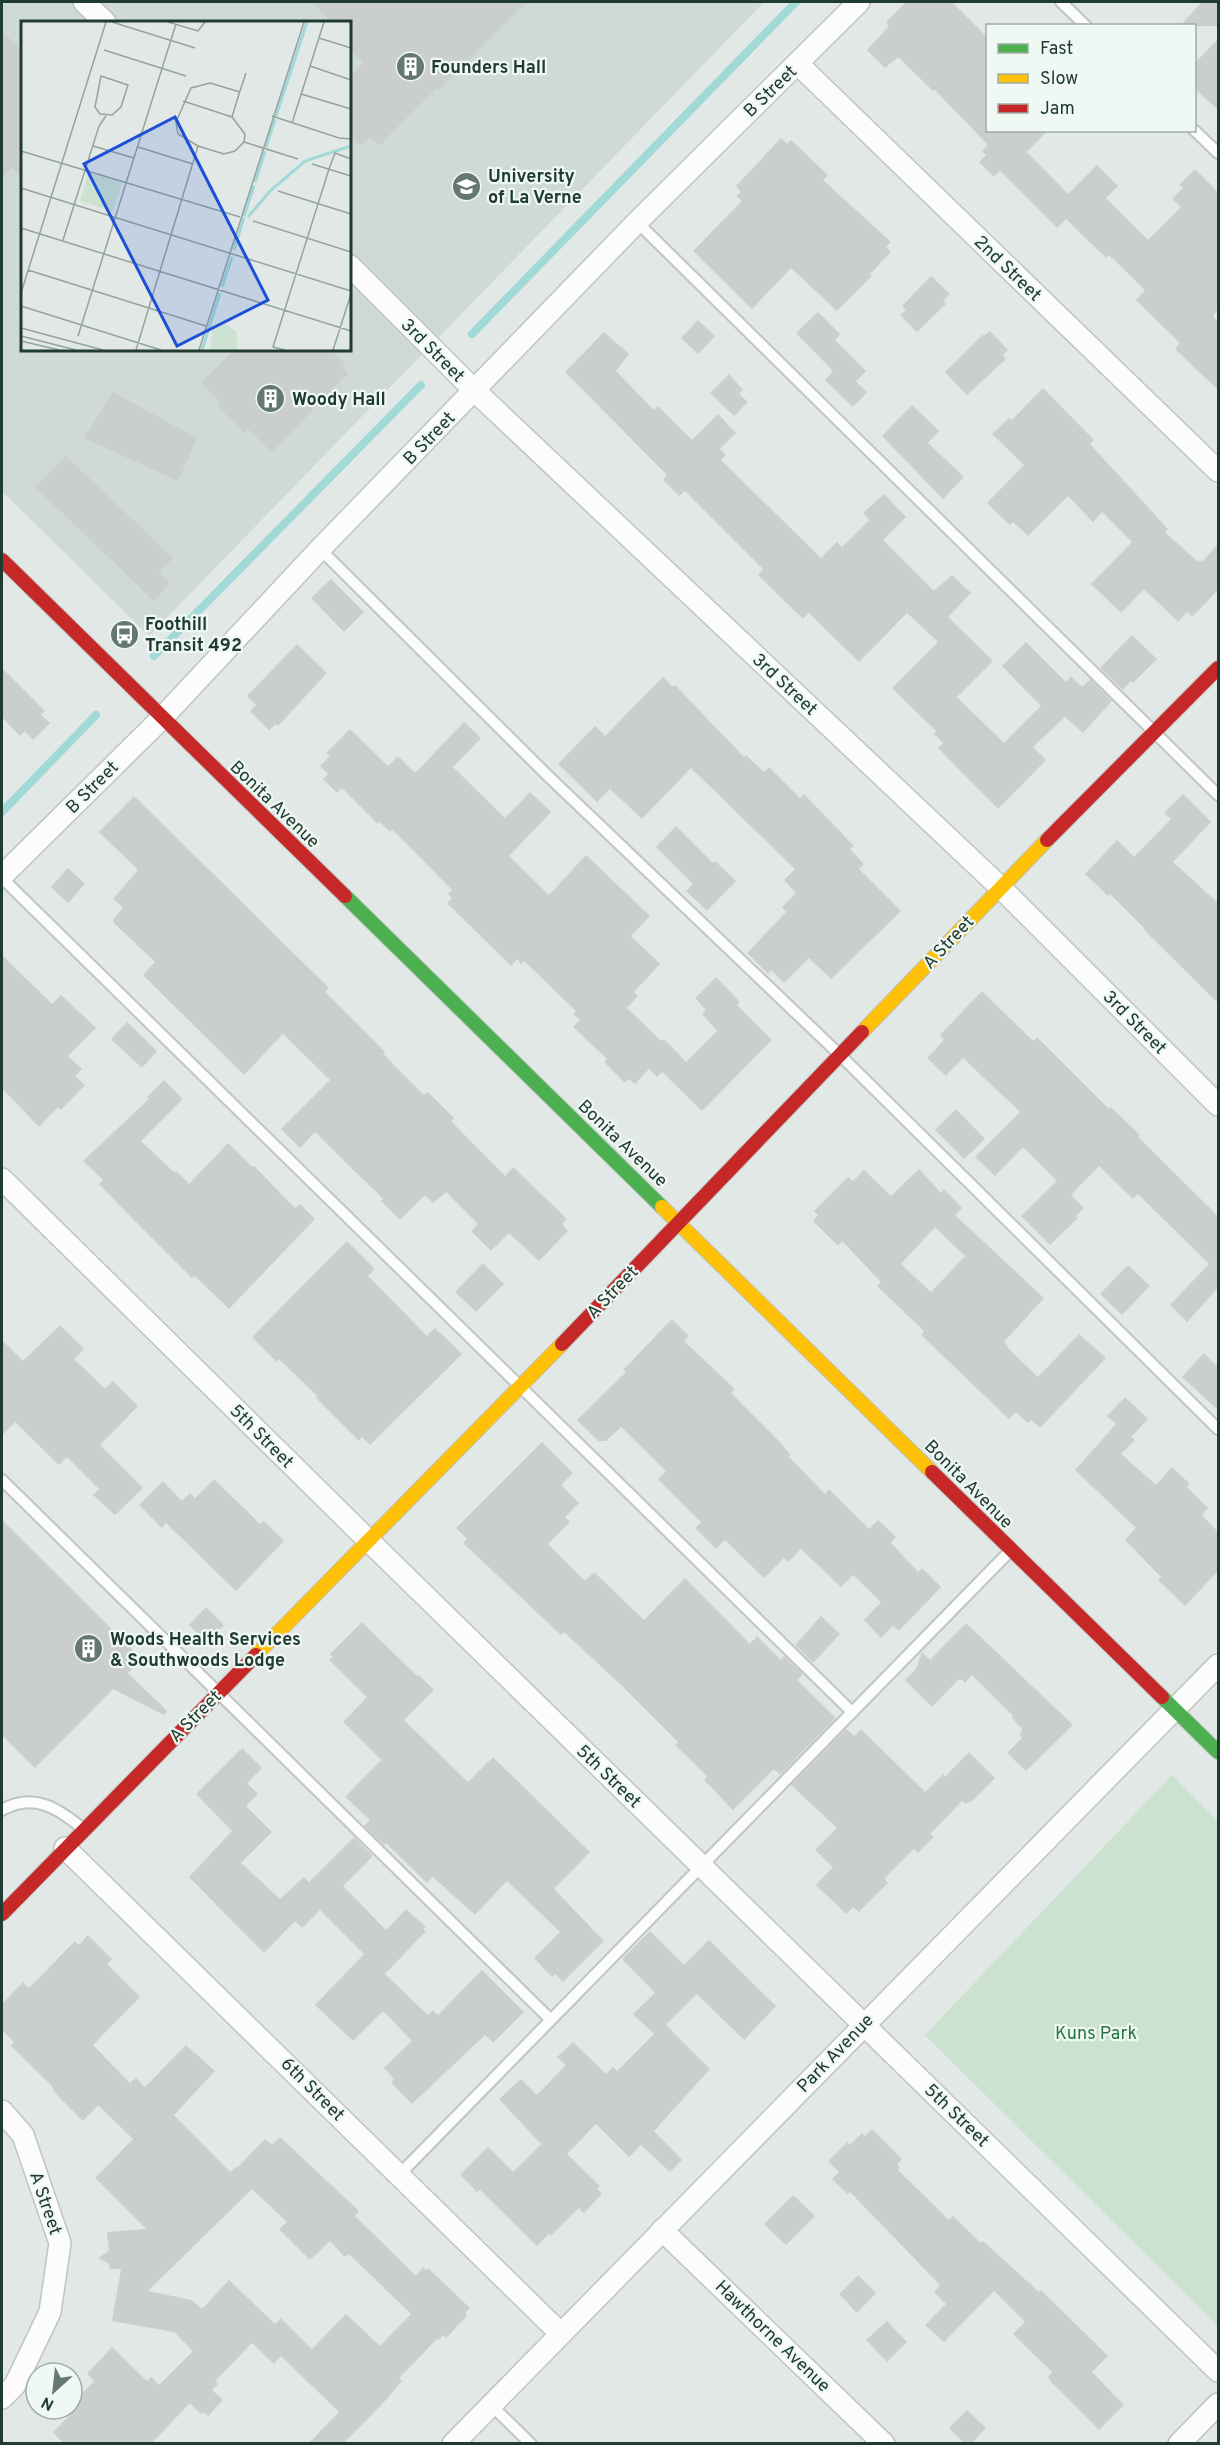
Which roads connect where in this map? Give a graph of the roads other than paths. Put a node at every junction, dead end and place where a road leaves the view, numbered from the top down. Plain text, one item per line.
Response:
1 (84, 2) edge
2 (859, 2) edge
3 (1061, 2) edge
4 (104, 21) edge
5 (1084, 24) edge
6 (798, 64) junction
7 (1196, 132) edge
8 (1218, 153) edge
9 (637, 222) junction
10 (351, 267) edge
11 (475, 391) junction
12 (1218, 471) edge
13 (320, 549) junction
14 (2, 560) edge
15 (1218, 668) edge
16 (161, 719) junction
17 (1154, 732) junction
18 (1218, 795) edge
19 (2, 877) edge
20 (1000, 887) junction
21 (841, 1056) junction
22 (1218, 1105) edge
23 (2, 1179) edge
24 (680, 1223) junction
25 (520, 1386) junction
26 (1218, 1429) edge
27 (2, 1480) edge
28 (368, 1540) junction
29 (1011, 1551) junction
30 (1218, 1665) edge
31 (218, 1694) junction
32 (1175, 1710) junction
33 (852, 1712) junction
34 (1218, 1752) edge
35 (2, 1810) edge
36 (83, 1829) junction
37 (66, 1848) junction
38 (702, 1867) junction
39 (3, 1909) edge
40 (550, 2019) junction
41 (864, 2023) junction
42 (2, 2111) edge
43 (399, 2175) junction
44 (662, 2230) junction
45 (560, 2333) junction
46 (1218, 2371) edge
47 (2, 2398) edge
48 (1218, 2404) edge
49 (491, 2405) junction
50 (453, 2444) edge
51 (531, 2444) edge
52 (884, 2444) edge
53 (1179, 2444) edge

1 - 4 street
2 - 6 street, B Street
3 - 5 lane
6 - 9 street, B Street
6 - 12 street, 2nd Street
7 - 8 lane
9 - 11 street, B Street
9 - 17 lane
10 - 11 street, 3rd Street
11 - 13 street, B Street
11 - 20 street, 3rd Street
13 - 16 street, B Street
13 - 21 lane
14 - 16 street, Bonita Avenue
15 - 17 street, A Street
16 - 19 street, B Street
16 - 24 street, Bonita Avenue
17 - 18 lane
17 - 20 street, A Street
19 - 25 lane
20 - 21 street, A Street
20 - 22 street, 3rd Street
21 - 24 street, A Street
21 - 26 lane
23 - 28 street, 5th Street
24 - 25 street, A Street
24 - 29 street, Bonita Avenue
25 - 28 street, A Street
25 - 33 lane
27 - 31 lane
28 - 31 street, A Street
28 - 38 street, 5th Street
29 - 32 street, Bonita Avenue
29 - 33 lane
30 - 32 street, Park Avenue
31 - 36 street, A Street
31 - 40 lane
32 - 34 street, Bonita Avenue
32 - 41 street, Park Avenue
33 - 38 lane
35 - 36 lane
36 - 37 street, A Street
37 - 39 street, A Street
37 - 43 street, 6th Street
38 - 40 lane
38 - 41 street, 5th Street
40 - 43 lane
41 - 44 street, Park Avenue
41 - 46 street, 5th Street
42 - 47 street, A Street
43 - 45 street, 6th Street
44 - 45 street, Park Avenue
44 - 52 street, Hawthorne Avenue
45 - 49 street, Park Avenue
48 - 53 street
49 - 50 street, Park Avenue
49 - 51 lane

